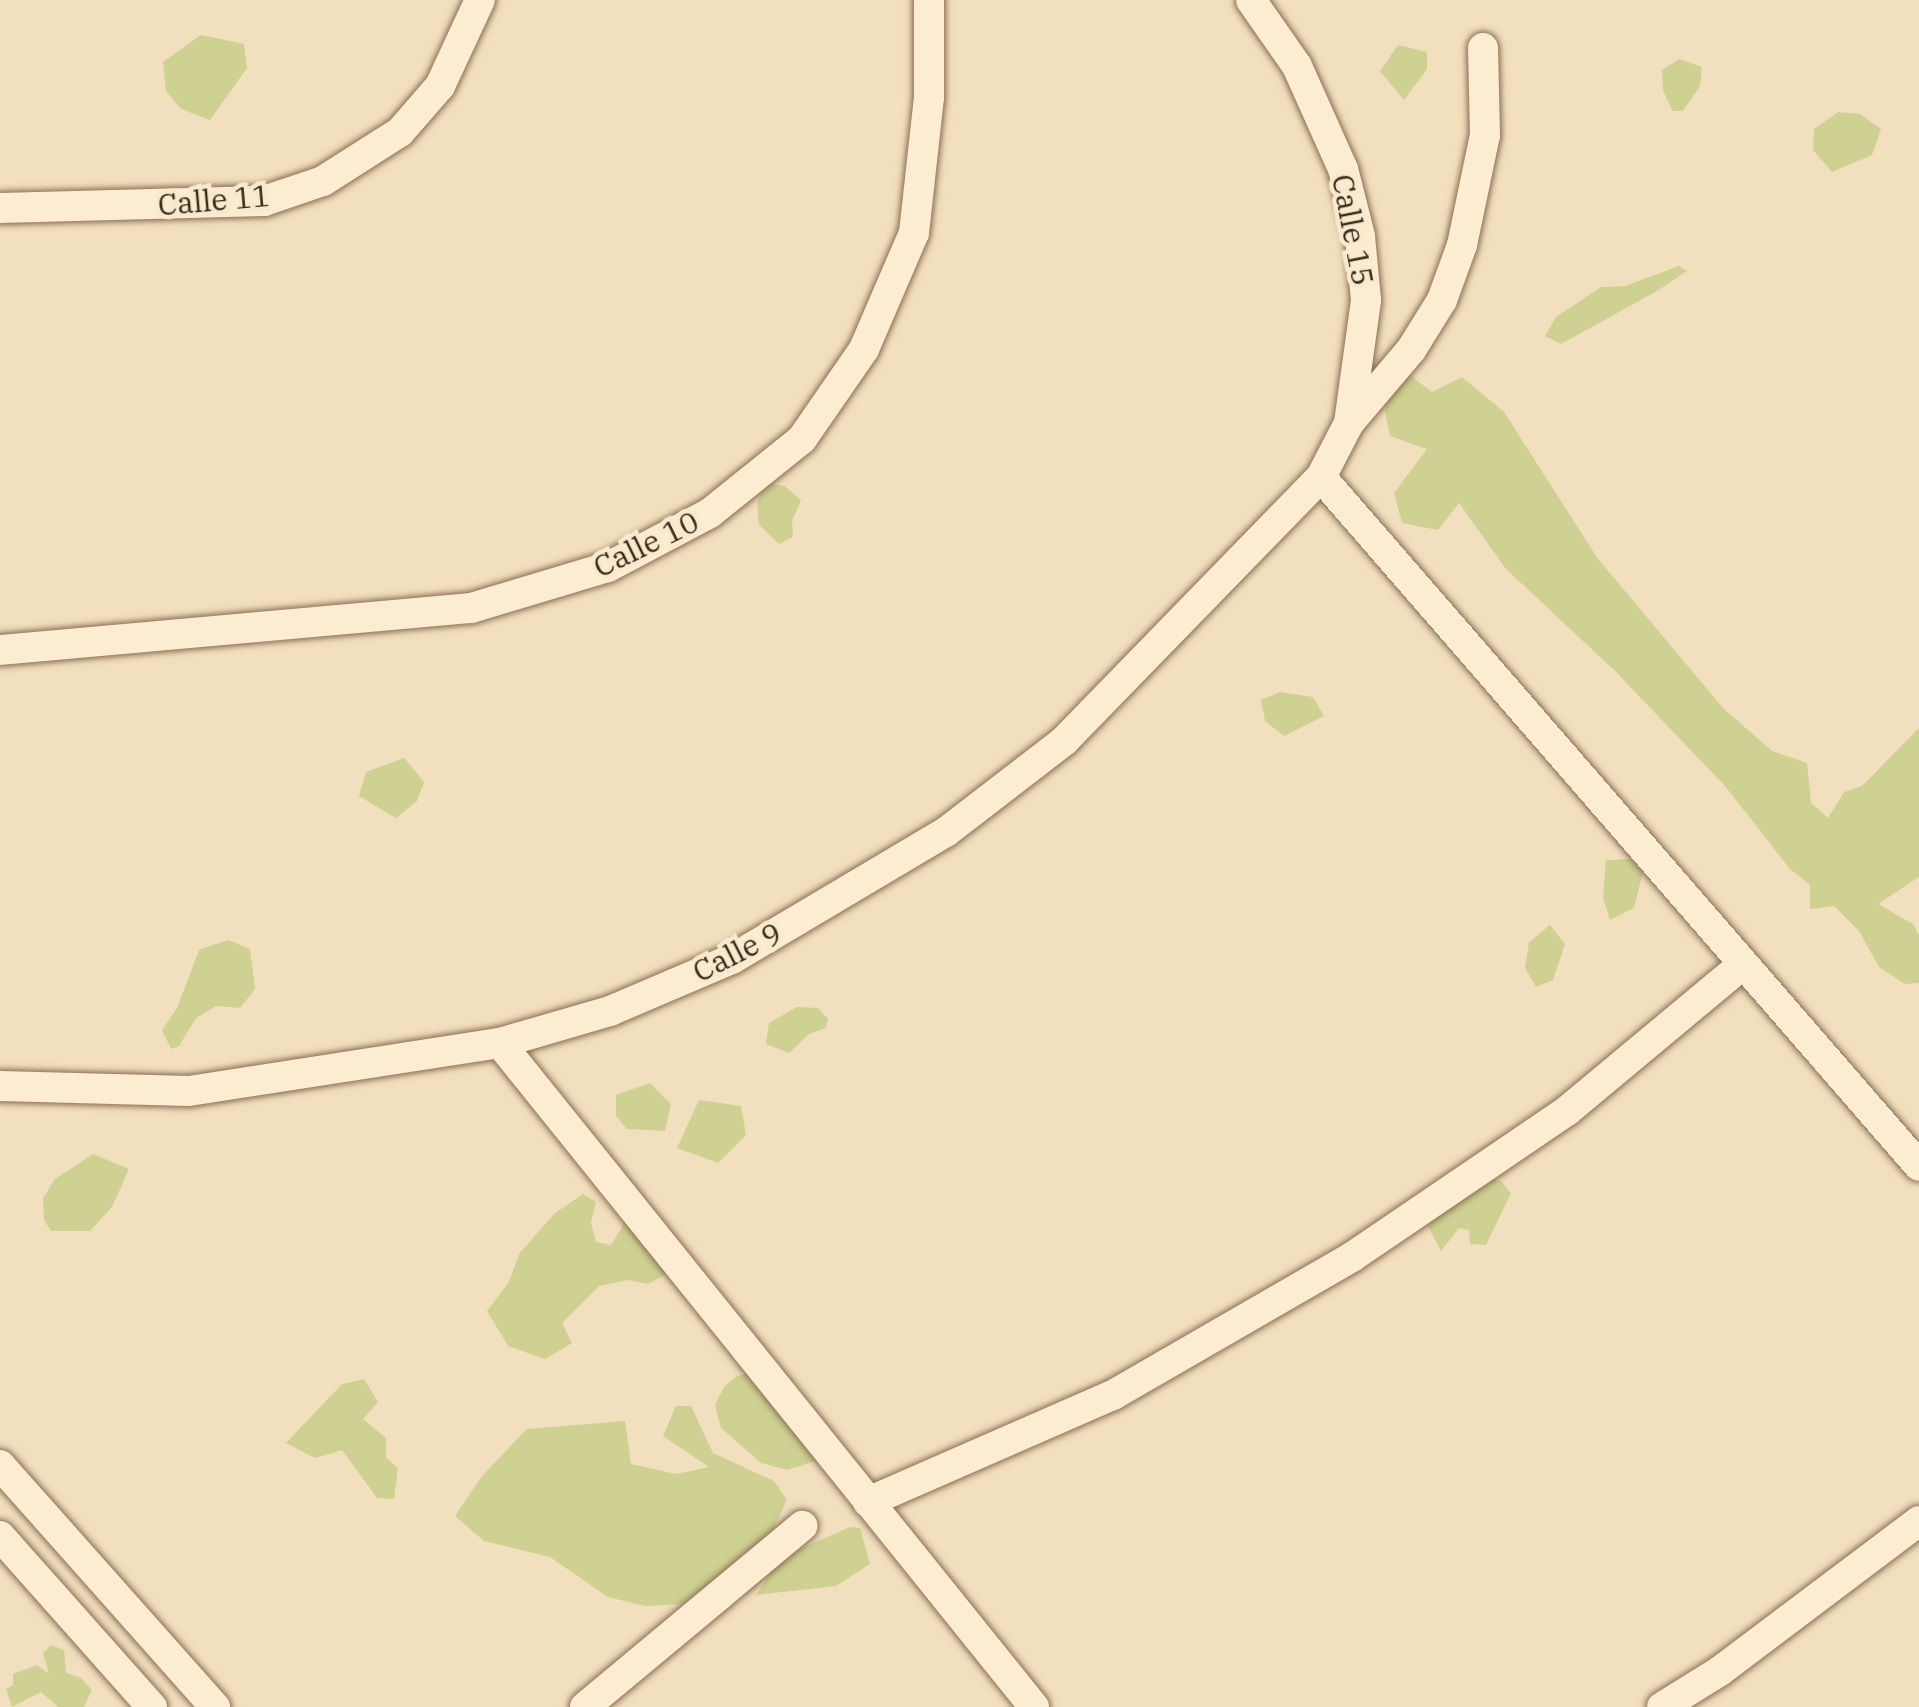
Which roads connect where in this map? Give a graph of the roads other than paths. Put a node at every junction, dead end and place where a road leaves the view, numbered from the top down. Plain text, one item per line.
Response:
1 (480, 0) edge
2 (929, 0) edge
3 (1251, 0) edge
4 (1483, 48) dead end
5 (0, 208) edge
6 (1349, 423) junction
7 (1321, 477) junction
8 (0, 650) edge
9 (1742, 964) junction
10 (500, 1043) junction
11 (0, 1086) edge
12 (1919, 1166) edge
13 (0, 1465) edge
14 (868, 1502) junction
15 (1919, 1521) edge
16 (802, 1526) dead end
17 (0, 1536) edge
18 (152, 1707) edge
19 (214, 1707) edge
20 (585, 1707) edge
21 (1034, 1707) edge
22 (1662, 1707) edge

1 - 5 street, Calle 11
2 - 8 street, Calle 10
3 - 6 street, Calle 15
4 - 6 street
6 - 7 street, Calle 15
7 - 9 street
7 - 10 street, Calle 9
9 - 12 street
9 - 14 street
10 - 11 street, Calle 9
10 - 14 street
13 - 19 street
14 - 21 street
15 - 22 street
16 - 20 street
17 - 18 street

